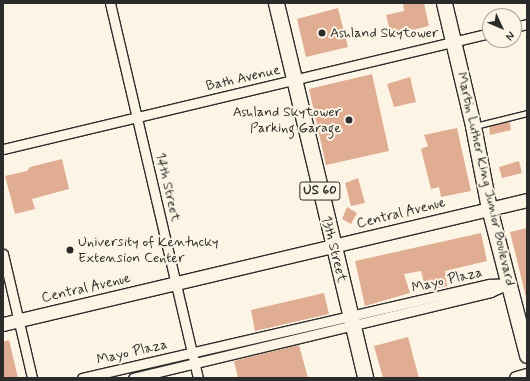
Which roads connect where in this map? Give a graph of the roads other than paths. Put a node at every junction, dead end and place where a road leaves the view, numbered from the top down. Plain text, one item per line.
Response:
1 (110, 3) edge
2 (276, 3) edge
3 (444, 3) edge
4 (482, 35) edge
5 (454, 42) junction
6 (294, 80) junction
7 (527, 113) edge
8 (137, 117) junction
9 (473, 126) junction
10 (3, 149) edge
11 (527, 200) edge
12 (490, 208) junction
13 (333, 246) junction
14 (3, 254) edge
15 (176, 283) junction
16 (510, 283) junction
17 (19, 320) junction
18 (352, 321) junction
19 (3, 324) edge
20 (193, 353) junction
21 (527, 355) edge
22 (195, 363) junction
23 (527, 375) edge
24 (32, 378) edge
25 (82, 378) edge
26 (133, 378) edge
27 (198, 378) edge
28 (365, 378) edge
29 (516, 378) edge

1 - 8 street, 14th Street
2 - 6 main road, 13th Street / US 60
3 - 5 main road, Martin Luther King Junior Boulevard
4 - 5 street, Bath Avenue
5 - 6 street, Bath Avenue
5 - 9 main road, Martin Luther King Junior Boulevard
6 - 8 street, Bath Avenue
6 - 13 main road, 13th Street / US 60
7 - 9 lane
8 - 10 street, Bath Avenue
8 - 15 street, 14th Street
9 - 12 main road, Martin Luther King Junior Boulevard
11 - 12 street, Central Avenue
12 - 13 street, Central Avenue
12 - 16 main road, Martin Luther King Junior Boulevard
13 - 15 street, Central Avenue
13 - 18 main road, 13th Street / US 60
14 - 17 street
15 - 17 street, Central Avenue
15 - 20 street, 14th Street
16 - 18 street, Mayo Plaza
16 - 21 main road, Martin Luther King Junior Boulevard
17 - 19 street, Central Avenue
17 - 24 street
18 - 20 street, Mayo Plaza
18 - 22 street, Mayo Plaza
18 - 28 main road, 13th Street / US 60
20 - 22 street, 14th Street
20 - 25 street, Mayo Plaza
22 - 26 street, Mayo Plaza
22 - 27 street, 14th Street
23 - 29 street

